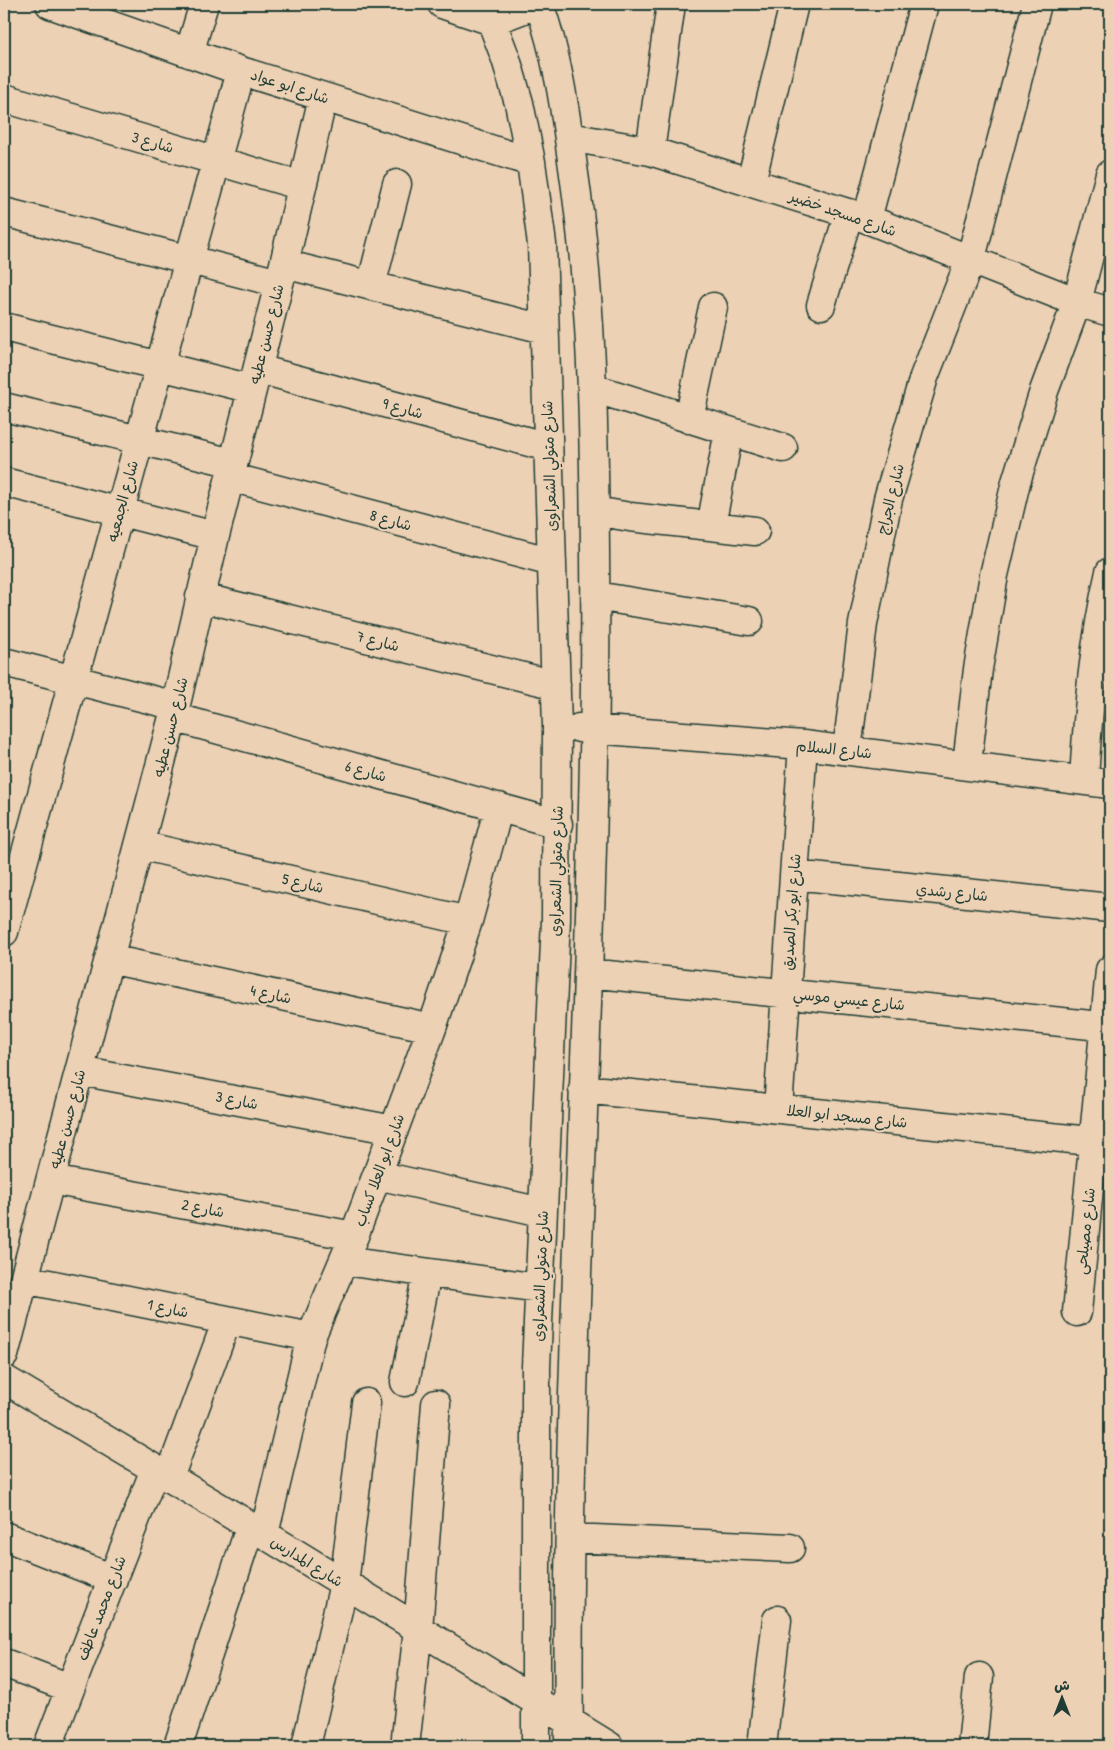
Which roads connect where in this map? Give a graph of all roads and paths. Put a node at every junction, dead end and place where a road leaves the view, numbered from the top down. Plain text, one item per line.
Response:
1 (50, 4) edge
2 (204, 4) edge
3 (442, 4) edge
4 (538, 4) edge
5 (671, 4) edge
6 (794, 4) edge
7 (924, 4) edge
8 (1037, 4) edge
9 (489, 12) edge
10 (189, 53) junction
11 (241, 70) junction
12 (323, 96) junction
13 (4, 98) edge
14 (569, 137) junction
15 (650, 151) junction
16 (217, 161) junction
17 (531, 162) junction
18 (1110, 174) edge
19 (751, 182) junction
20 (397, 184) dead end
21 (302, 186) junction
22 (4, 212) edge
23 (858, 216) junction
24 (970, 258) junction
25 (189, 260) junction
26 (282, 274) junction
27 (371, 286) junction
28 (1078, 302) junction
29 (821, 305) dead end
30 (713, 307) dead end
31 (1110, 312) edge
32 (4, 327) edge
33 (544, 329) junction
34 (160, 366) junction
35 (255, 379) junction
36 (594, 388) junction
37 (4, 407) edge
38 (689, 419) junction
39 (729, 431) junction
40 (139, 440) junction
41 (548, 447) junction
42 (783, 448) dead end
43 (232, 470) junction
44 (4, 482) edge
45 (120, 511) junction
46 (595, 511) junction
47 (712, 526) junction
48 (755, 531) dead end
49 (215, 536) junction
50 (552, 562) junction
51 (1110, 572) edge
52 (596, 596) junction
53 (200, 597) junction
54 (749, 621) dead end
55 (4, 662) edge
56 (74, 679) junction
57 (556, 685) junction
58 (174, 712) junction
59 (557, 727) junction
60 (596, 729) junction
61 (803, 745) junction
62 (847, 750) junction
63 (968, 764) junction
64 (1097, 782) edge
65 (500, 808) junction
66 (558, 824) junction
67 (139, 845) junction
68 (794, 875) junction
69 (1110, 908) edge
70 (468, 921) junction
71 (4, 932) edge
72 (109, 959) junction
73 (1110, 970) edge
74 (588, 973) junction
75 (786, 992) junction
76 (1108, 1027) edge
77 (432, 1028) junction
78 (80, 1071) junction
79 (583, 1089) junction
80 (778, 1109) junction
81 (394, 1130) junction
82 (1102, 1142) edge
83 (377, 1176) junction
84 (51, 1180) junction
85 (542, 1212) junction
86 (354, 1236) junction
87 (344, 1261) junction
88 (427, 1273) junction
89 (24, 1279) junction
90 (539, 1288) junction
91 (1077, 1312) dead end
92 (227, 1320) junction
93 (311, 1337) junction
94 (4, 1355) edge
95 (4, 1379) edge
96 (404, 1382) dead end
97 (366, 1403) dead end
98 (436, 1404) dead end
99 (162, 1473) junction
100 (257, 1530) junction
101 (4, 1536) edge
102 (572, 1538) junction
103 (790, 1548) dead end
104 (113, 1579) junction
105 (344, 1584) junction
106 (777, 1620) dead end
107 (418, 1629) junction
108 (4, 1663) edge
109 (979, 1677) dead end
110 (70, 1688) junction
111 (537, 1701) junction
112 (569, 1733) edge
113 (48, 1746) edge
114 (178, 1746) edge
115 (306, 1746) edge
116 (405, 1746) edge
117 (536, 1746) edge
118 (609, 1746) edge
119 (762, 1746) edge
120 (972, 1746) edge

1 - 10 street, شارع ابو عواد
2 - 10 street
3 - 9 street
4 - 9 street
4 - 14 street
5 - 15 street
6 - 19 street
7 - 23 street
8 - 24 street, شارع الجراج
9 - 17 street, شارع متولي الشعراوى
10 - 11 street, شارع ابو عواد
11 - 12 street, شارع ابو عواد
11 - 16 street, شارع الجمعيه
12 - 17 street, شارع ابو عواد
12 - 21 street, شارع حسن عطيه
13 - 16 street, شارع 3
14 - 15 street, شارع مسجد خضير
14 - 36 street
15 - 19 street, شارع مسجد خضير
16 - 21 street, شارع 3
16 - 25 street, شارع الجمعيه
17 - 33 street, شارع متولي الشعراوى
18 - 28 street
19 - 23 street, شارع مسجد خضير
20 - 27 street
21 - 26 street, شارع حسن عطيه
22 - 25 street
23 - 24 street, شارع مسجد خضير
23 - 29 street
24 - 28 street, شارع مسجد خضير
24 - 62 street, شارع الجراج
25 - 26 street
25 - 34 street, شارع الجمعيه
26 - 27 street
26 - 35 street, شارع حسن عطيه
27 - 33 street
28 - 31 street, شارع مسجد خضير
28 - 63 street
30 - 38 street
32 - 34 street, شارع 9
33 - 41 street, شارع متولي الشعراوى
34 - 35 street, شارع 9
34 - 40 street, شارع الجمعيه
35 - 41 street, شارع 9
35 - 43 street, شارع حسن عطيه
36 - 38 street
36 - 46 street
37 - 40 street, شارع 8
38 - 39 street
39 - 42 street
39 - 47 street
40 - 43 street, شارع 8
40 - 45 street, شارع الجمعيه
41 - 50 street, شارع متولي الشعراوى
43 - 49 street, شارع حسن عطيه
43 - 50 street, شارع 8
44 - 45 street
45 - 49 street
45 - 56 street, شارع الجمعيه
46 - 47 street
46 - 52 street
47 - 48 street
49 - 53 street, شارع حسن عطيه
50 - 57 street, شارع متولي الشعراوى
51 - 64 street
52 - 54 street
52 - 60 street
53 - 57 street, شارع 7
53 - 58 street, شارع حسن عطيه
55 - 56 street, شارع 6
56 - 58 street, شارع 6
56 - 71 street, شارع الجمعيه
57 - 59 street, شارع متولي الشعراوى
58 - 65 street, شارع 6
58 - 67 street, شارع حسن عطيه
59 - 60 street, شارع السلام
59 - 66 street, شارع متولي الشعراوى
60 - 61 street, شارع السلام
60 - 74 street
61 - 62 street, شارع السلام
61 - 68 street, شارع ابو بكر الصديق
62 - 63 street, شارع السلام
63 - 64 street, شارع السلام
65 - 66 street, شارع 6
65 - 70 street, شارع ابو العلا كساب
66 - 85 street, شارع متولي الشعراوى
67 - 70 street, شارع 5
67 - 72 street, شارع حسن عطيه
68 - 69 street, شارع رشدي
68 - 75 street, شارع ابو بكر الصديق
70 - 77 street, شارع ابو العلا كساب
72 - 77 street, شارع 4
72 - 78 street, شارع حسن عطيه
73 - 76 street, شارع مصيلحى
74 - 75 street, شارع عيسي موسي
74 - 79 street
75 - 76 street, شارع عيسي موسي
75 - 80 street, شارع ابو بكر الصديق
76 - 82 street, شارع مصيلحى
77 - 81 street, شارع ابو العلا كساب
78 - 81 street, شارع 3
78 - 84 street, شارع حسن عطيه
79 - 80 street, شارع مسجد ابو العلا
79 - 102 street
80 - 82 street, شارع مسجد ابو العلا
81 - 83 street, شارع ابو العلا كساب
82 - 91 street, شارع مصيلحى
83 - 85 street
83 - 86 street, شارع ابو العلا كساب
84 - 86 street, شارع 2
84 - 89 street, شارع حسن عطيه
85 - 90 street, شارع متولي الشعراوى
86 - 87 street, شارع ابو العلا كساب
87 - 88 street
87 - 93 street, شارع ابو العلا كساب
88 - 90 street
88 - 96 street
89 - 92 street, شارع 1
89 - 94 street, شارع حسن عطيه
90 - 111 street, شارع متولي الشعراوى
92 - 93 street, شارع 1
92 - 99 street, شارع محمد عاطف
93 - 100 street, شارع ابو العلا كساب
95 - 99 street, شارع المدارس
97 - 105 street
98 - 107 street
99 - 100 street, شارع المدارس
99 - 104 street, شارع محمد عاطف
100 - 105 street, شارع المدارس
100 - 114 street, شارع ابو العلا كساب
101 - 104 street
102 - 103 street
102 - 112 street
104 - 110 street, شارع محمد عاطف
105 - 107 street, شارع المدارس
105 - 115 street
106 - 119 street
107 - 111 street, شارع المدارس
107 - 116 street
108 - 110 street
109 - 120 street
110 - 113 street, شارع محمد عاطف
111 - 112 street, شارع المدارس
111 - 117 street, شارع متولي الشعراوى
112 - 118 street, شارع المدارس

